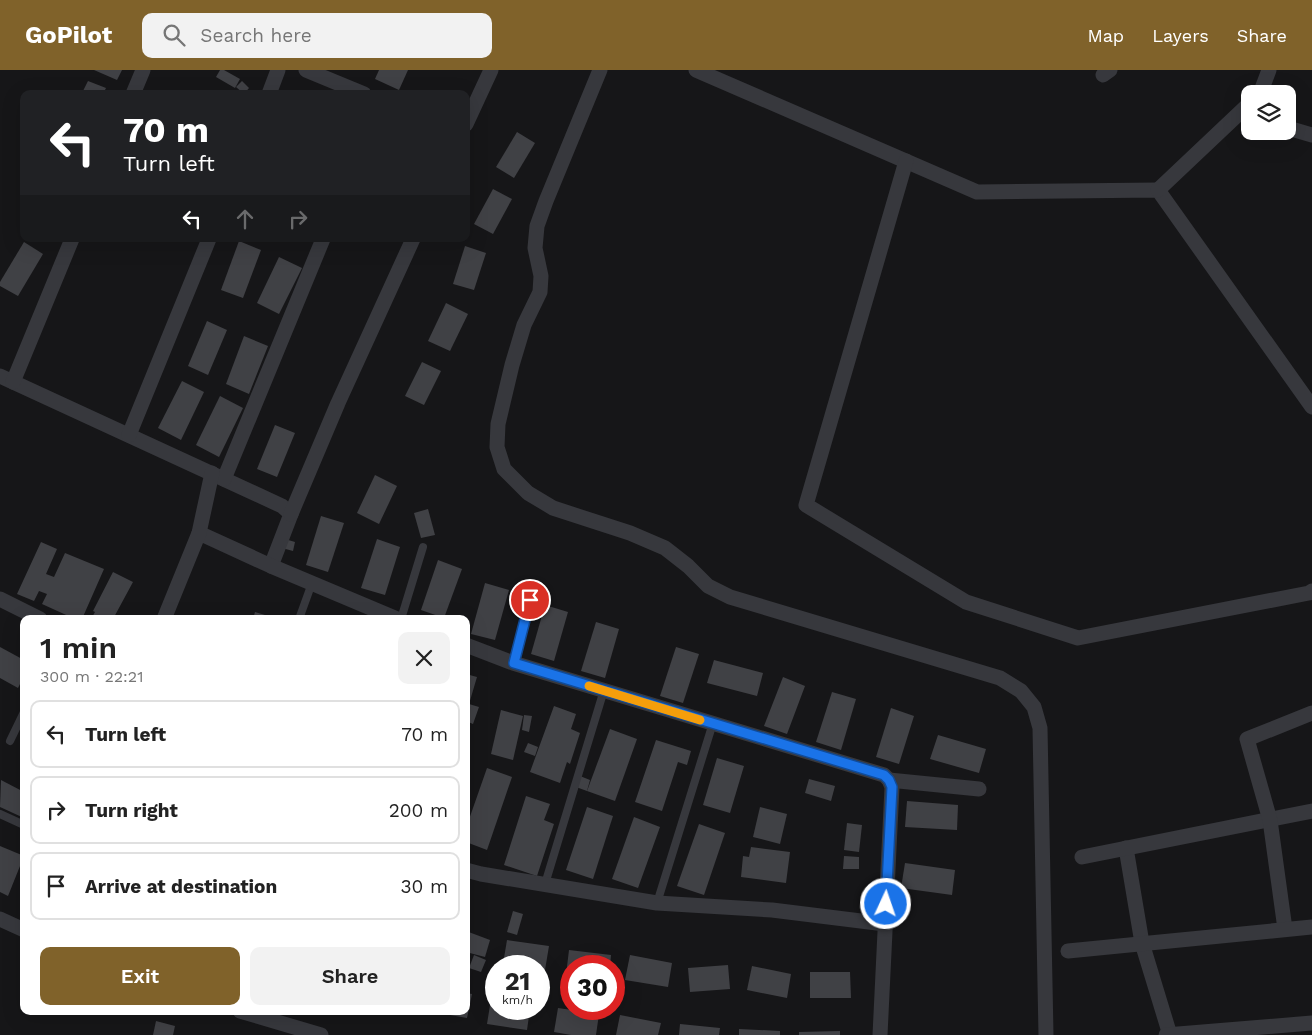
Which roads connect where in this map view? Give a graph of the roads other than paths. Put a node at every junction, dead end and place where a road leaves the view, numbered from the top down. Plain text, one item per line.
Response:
1 (143, 70) edge
2 (278, 70) edge
3 (306, 70) edge
4 (491, 70) edge
5 (600, 70) edge
6 (696, 70) edge
7 (1269, 70) edge
8 (1264, 85) edge
9 (135, 90) edge
10 (270, 90) edge
11 (354, 90) edge
12 (470, 115) edge
13 (1241, 120) edge
14 (1296, 130) edge
15 (1312, 135) edge
16 (906, 161) junction
17 (1158, 190) junction
18 (71, 242) edge
19 (208, 242) edge
20 (322, 242) edge
21 (412, 242) edge
22 (6, 379) edge
23 (1312, 407) edge
24 (129, 435) junction
25 (218, 476) junction
26 (291, 514) junction
27 (199, 533) junction
28 (423, 547) dead end
29 (271, 566) junction
30 (312, 583) junction
31 (1312, 591) edge
32 (0, 599) edge
33 (530, 600) dead end
34 (32, 615) edge
35 (166, 615) edge
36 (300, 615) edge
37 (389, 615) edge
38 (400, 615) edge
39 (470, 646) edge
40 (514, 663) junction
41 (604, 690) junction
42 (1312, 713) edge
43 (20, 720) edge
44 (713, 724) junction
45 (10, 741) dead end
46 (889, 780) junction
47 (979, 789) dead end
48 (1312, 812) edge
49 (0, 814) edge
50 (1270, 820) junction
51 (20, 823) edge
52 (1126, 848) junction
53 (1082, 857) dead end
54 (470, 871) edge
55 (545, 884) junction
56 (657, 903) junction
57 (0, 919) edge
58 (885, 924) junction
59 (1312, 927) edge
60 (20, 928) edge
61 (1285, 929) junction
62 (1142, 943) junction
63 (1068, 951) dead end
64 (254, 1015) edge
65 (1312, 1023) edge
66 (321, 1035) edge
67 (880, 1035) edge
68 (1046, 1035) edge
69 (1166, 1035) edge
70 (1170, 1035) edge

1 - 9 street
2 - 10 street
3 - 11 street
4 - 12 street
5 - 68 street
6 - 16 street
7 - 8 street
13 - 17 street
14 - 15 street
16 - 17 street
16 - 31 street
17 - 23 street
18 - 22 street
19 - 24 street
20 - 25 street
21 - 26 street
22 - 24 street
24 - 25 street
25 - 26 street
25 - 27 street
26 - 29 street
27 - 29 street
27 - 35 street
28 - 38 lane
29 - 30 street
30 - 36 lane
30 - 37 street
32 - 34 street
33 - 40 lane
39 - 40 street
40 - 41 street
41 - 44 street
41 - 55 lane
42 - 50 street
43 - 45 lane
44 - 46 street
44 - 56 lane
46 - 47 street
46 - 58 street
48 - 50 street
49 - 51 lane
50 - 52 street
50 - 61 street
52 - 53 street
52 - 62 street
54 - 55 street
55 - 56 street
56 - 58 street
57 - 60 street
58 - 67 street
59 - 61 street
61 - 62 street
62 - 63 street
62 - 70 street
64 - 66 street
65 - 70 street
69 - 70 street

